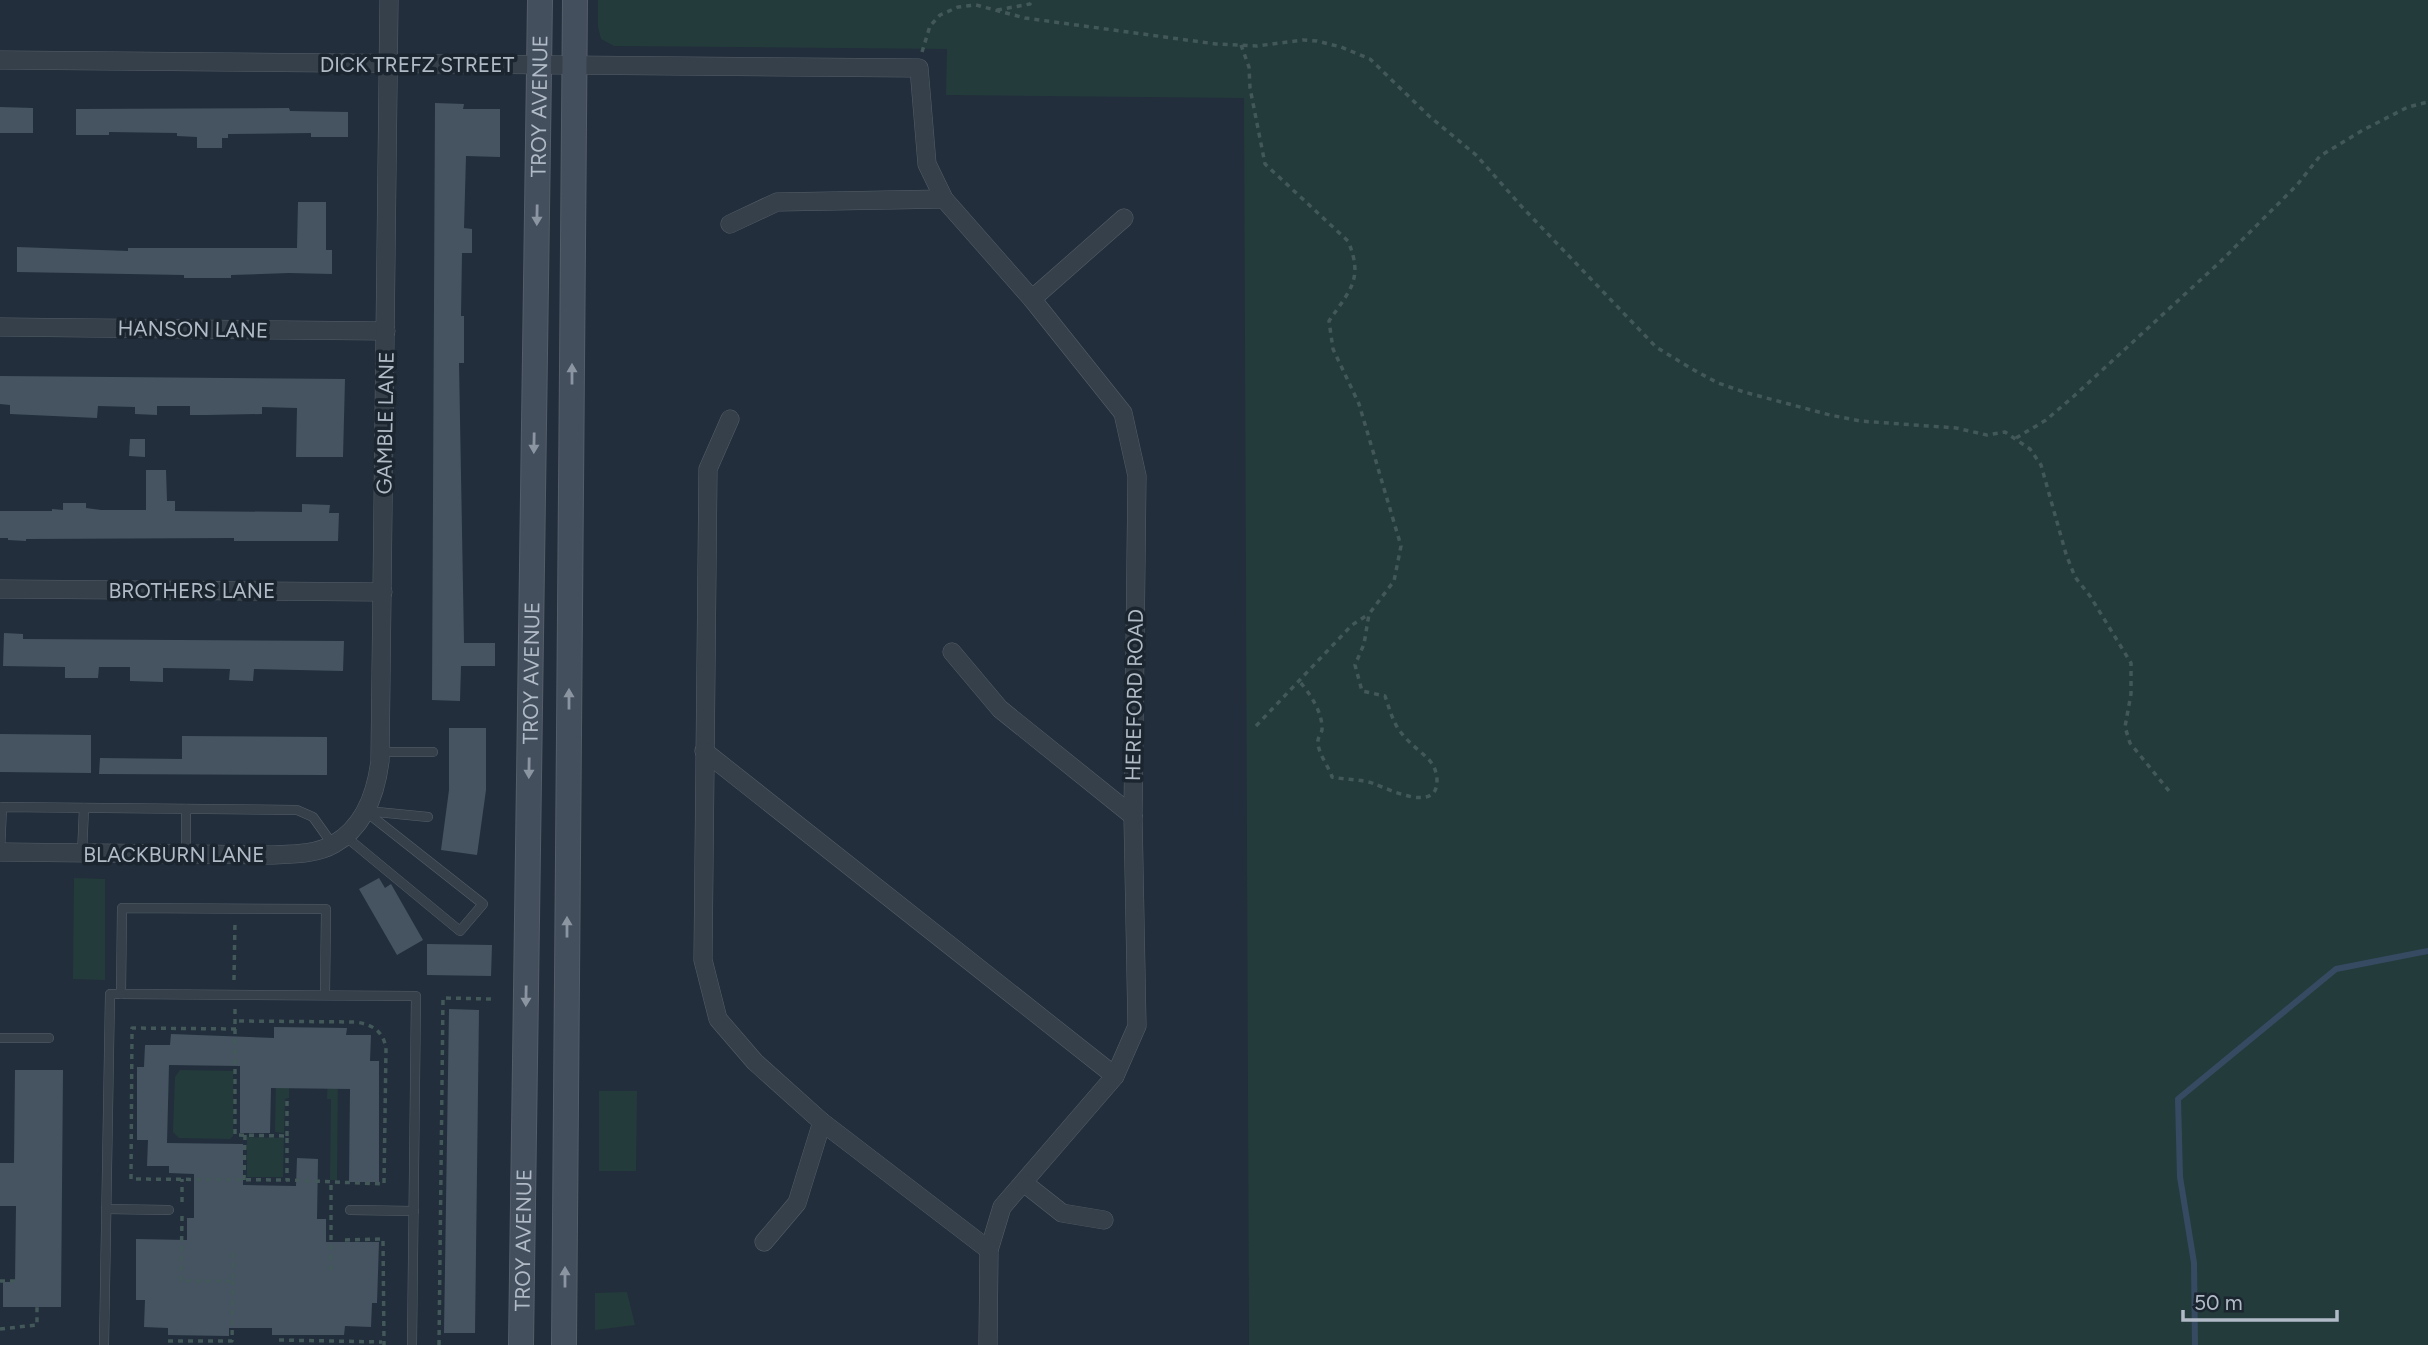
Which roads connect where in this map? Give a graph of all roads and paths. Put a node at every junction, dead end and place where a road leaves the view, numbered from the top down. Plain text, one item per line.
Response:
1 (389, 0) edge
2 (540, 0) edge
3 (575, 0) edge
4 (1033, 0) edge
5 (995, 10) junction
6 (1241, 45) junction
7 (0, 60) edge
8 (388, 63) junction
9 (574, 64) junction
10 (539, 65) junction
11 (919, 68) junction
12 (2428, 102) edge
13 (944, 199) junction
14 (1125, 218) dead end
15 (730, 224) dead end
16 (1032, 299) junction
17 (0, 327) edge
18 (386, 331) junction
19 (730, 419) dead end
20 (2017, 438) junction
21 (0, 589) edge
22 (383, 592) junction
23 (1369, 614) junction
24 (952, 652) dead end
25 (1299, 681) junction
26 (1256, 726) dead end
27 (704, 751) junction
28 (380, 752) junction
29 (433, 752) dead end
30 (2169, 791) dead end
31 (84, 808) junction
32 (186, 809) junction
33 (365, 811) junction
34 (1133, 816) junction
35 (428, 817) dead end
36 (339, 841) junction
37 (0, 852) edge
38 (82, 854) junction
39 (186, 854) junction
40 (235, 909) junction
41 (121, 994) junction
42 (234, 995) junction
43 (325, 995) junction
44 (491, 999) dead end
45 (236, 1021) junction
46 (236, 1029) junction
47 (0, 1038) edge
48 (49, 1038) dead end
49 (1115, 1076) junction
50 (288, 1100) dead end
51 (822, 1122) junction
52 (245, 1135) junction
53 (287, 1136) junction
54 (182, 1179) junction
55 (244, 1180) junction
56 (287, 1180) junction
57 (331, 1183) junction
58 (1024, 1183) junction
59 (106, 1209) junction
60 (169, 1210) dead end
61 (350, 1210) dead end
62 (414, 1211) junction
63 (1104, 1220) dead end
64 (345, 1240) dead end
65 (764, 1242) dead end
66 (989, 1250) junction
67 (233, 1251) dead end
68 (331, 1270) dead end
69 (0, 1281) edge
70 (15, 1281) dead end
71 (233, 1281) junction
72 (37, 1307) dead end
73 (0, 1329) edge
74 (168, 1340) dead end
75 (279, 1340) dead end
76 (383, 1343) edge
77 (103, 1345) edge
78 (412, 1345) edge
79 (439, 1345) edge
80 (521, 1345) edge
81 (564, 1345) edge
82 (988, 1345) edge

1 - 8 street, GAMBLE LANE
2 - 10 main road, TROY AVENUE
3 - 9 main road, TROY AVENUE
4 - 5 path
5 - 6 path
5 - 11 path
6 - 20 path
6 - 23 path
7 - 8 street, DICK TREFZ STREET
8 - 10 street, DICK TREFZ STREET
8 - 18 street, GAMBLE LANE
9 - 10 street, DICK TREFZ STREET
9 - 11 street, DICK TREFZ STREET
81 -> 9 main road, TROY AVENUE
10 -> 80 main road, TROY AVENUE
11 - 13 street, HEREFORD ROAD
12 - 20 path
13 - 15 street
13 - 16 street, HEREFORD ROAD
14 - 16 street
16 - 34 street, HEREFORD ROAD
17 - 18 street, HANSON LANE
18 - 22 street, GAMBLE LANE
19 - 27 street
20 - 30 path
21 - 22 street, BROTHERS LANE
22 - 28 street, GAMBLE LANE
23 - 25 path
23 - 25 path
24 - 34 street
25 - 26 path
27 - 49 street
27 - 51 street
28 - 29 lane
28 - 33 street, GAMBLE LANE
31 - 32 lane
31 - 37 lane
31 - 38 lane
32 - 36 lane
32 - 39 lane
33 - 35 lane
33 - 36 street, GAMBLE LANE
33 - 36 lane
34 - 49 street, HEREFORD ROAD
36 - 39 street, BLACKBURN LANE
37 - 38 street, BLACKBURN LANE
38 - 39 street, BLACKBURN LANE
40 - 41 lane
40 - 42 path
40 - 43 lane
41 - 42 lane
41 - 59 lane
42 - 43 lane
42 - 45 path
43 - 62 lane
44 - 79 path
45 - 46 path
45 - 57 path
46 - 52 path
46 - 54 path
47 - 48 lane
49 - 58 street, HEREFORD ROAD
50 - 53 path
51 - 65 street
51 - 66 street
52 - 53 path
52 - 55 path
53 - 56 path
54 - 55 path
54 - 71 path
55 - 56 path
56 - 57 path
57 - 68 path
58 - 63 street
58 - 66 street, HEREFORD ROAD
59 - 60 lane
59 - 77 lane
61 - 62 lane
62 - 78 lane
64 - 76 path
66 - 82 street, HEREFORD ROAD
67 - 71 path
69 - 70 path
71 - 74 path
72 - 73 path
75 - 76 path

